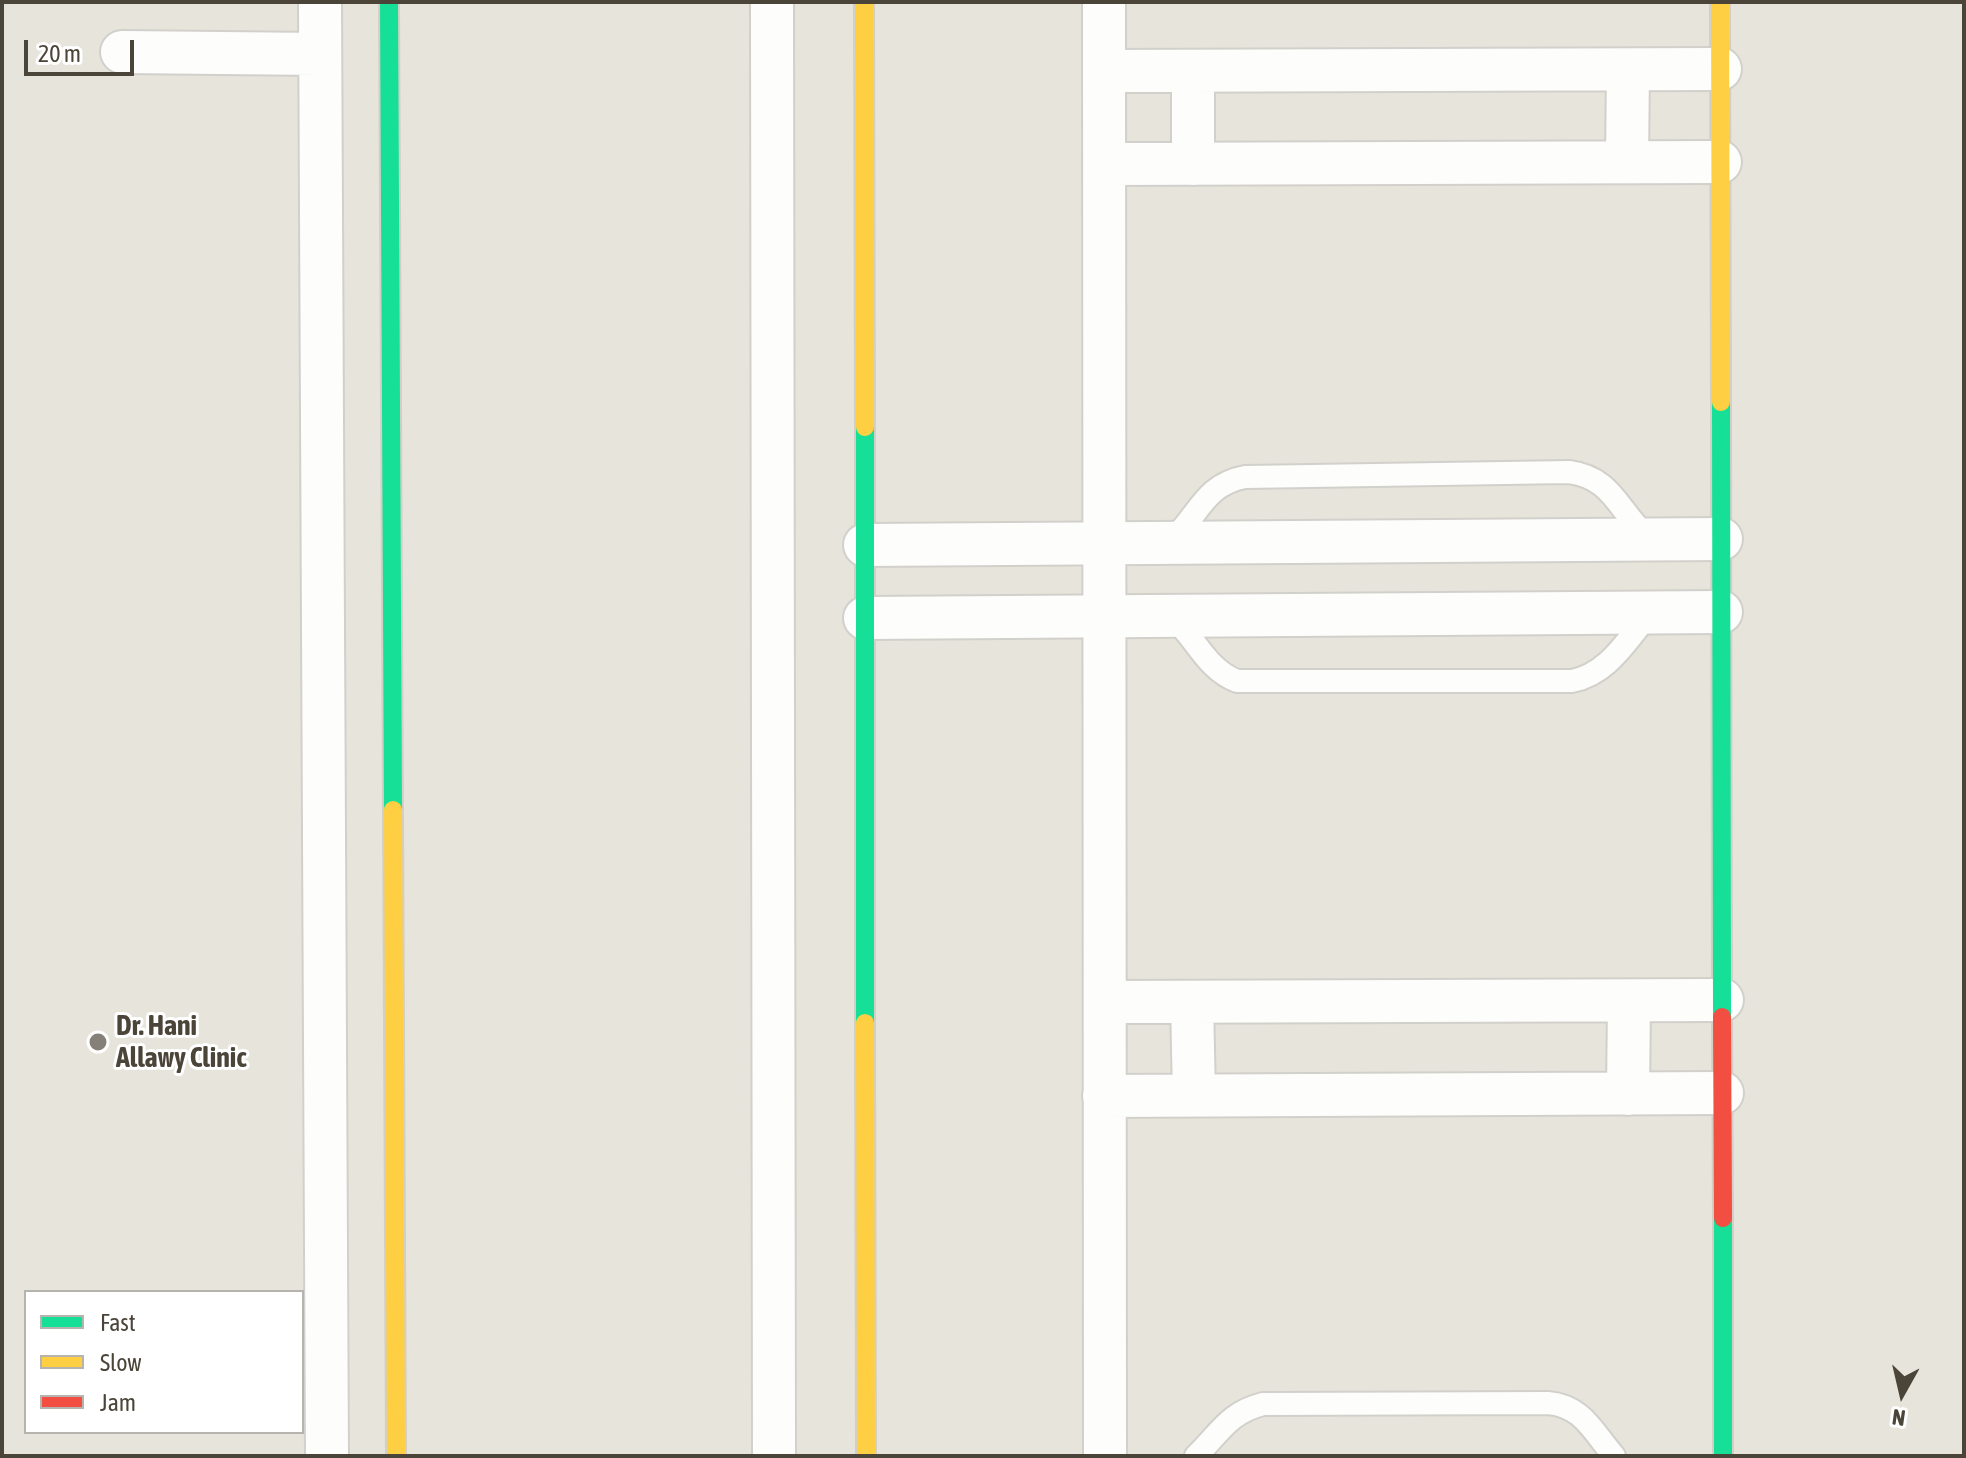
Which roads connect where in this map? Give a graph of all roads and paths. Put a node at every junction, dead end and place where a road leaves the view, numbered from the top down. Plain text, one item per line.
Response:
1 (320, 2) edge
2 (389, 2) edge
3 (772, 2) edge
4 (864, 2) edge
5 (1104, 2) edge
6 (1720, 2) edge
7 (122, 52) dead end
8 (320, 54) junction
9 (1720, 69) junction
10 (1628, 70) junction
11 (1104, 71) junction
12 (1193, 71) junction
13 (1627, 162) junction
14 (1720, 162) junction
15 (1104, 164) junction
16 (1193, 164) junction
17 (1650, 539) junction
18 (1721, 539) junction
19 (1170, 542) junction
20 (1104, 543) junction
21 (865, 545) junction
22 (1651, 612) junction
23 (1721, 612) junction
24 (1171, 616) junction
25 (1104, 617) junction
26 (865, 618) junction
27 (1722, 1000) junction
28 (1629, 1001) junction
29 (1105, 1002) junction
30 (1192, 1002) junction
31 (1722, 1093) junction
32 (1628, 1094) junction
33 (1194, 1095) junction
34 (1104, 1096) junction
35 (327, 1456) edge
36 (396, 1456) edge
37 (774, 1456) edge
38 (866, 1456) edge
39 (1105, 1456) edge
40 (1196, 1456) edge
41 (1614, 1456) edge
42 (1723, 1456) edge

1 - 8 street
2 - 36 street
3 - 37 street
4 - 21 street
5 - 11 street
6 - 9 street
7 - 8 street
8 - 35 street
9 - 10 street
9 - 14 street
10 - 12 street
10 - 13 street
11 - 12 street
11 - 15 street
12 - 16 street
13 - 14 street
13 - 16 street
14 - 18 street
15 - 16 street
15 - 20 street
17 - 18 street
17 - 19 street
17 - 19 lane
18 - 23 street
19 - 20 street
20 - 21 street
20 - 25 street
21 - 26 street
22 - 23 street
22 - 24 street
22 - 24 lane
23 - 27 street
24 - 25 street
25 - 26 street
25 - 29 street
26 - 38 street
27 - 28 street
27 - 31 street
28 - 30 street
28 - 32 street
29 - 30 street
29 - 34 street
30 - 33 street
31 - 32 street
31 - 42 street
32 - 33 street
33 - 34 street
34 - 39 street
40 - 41 lane

